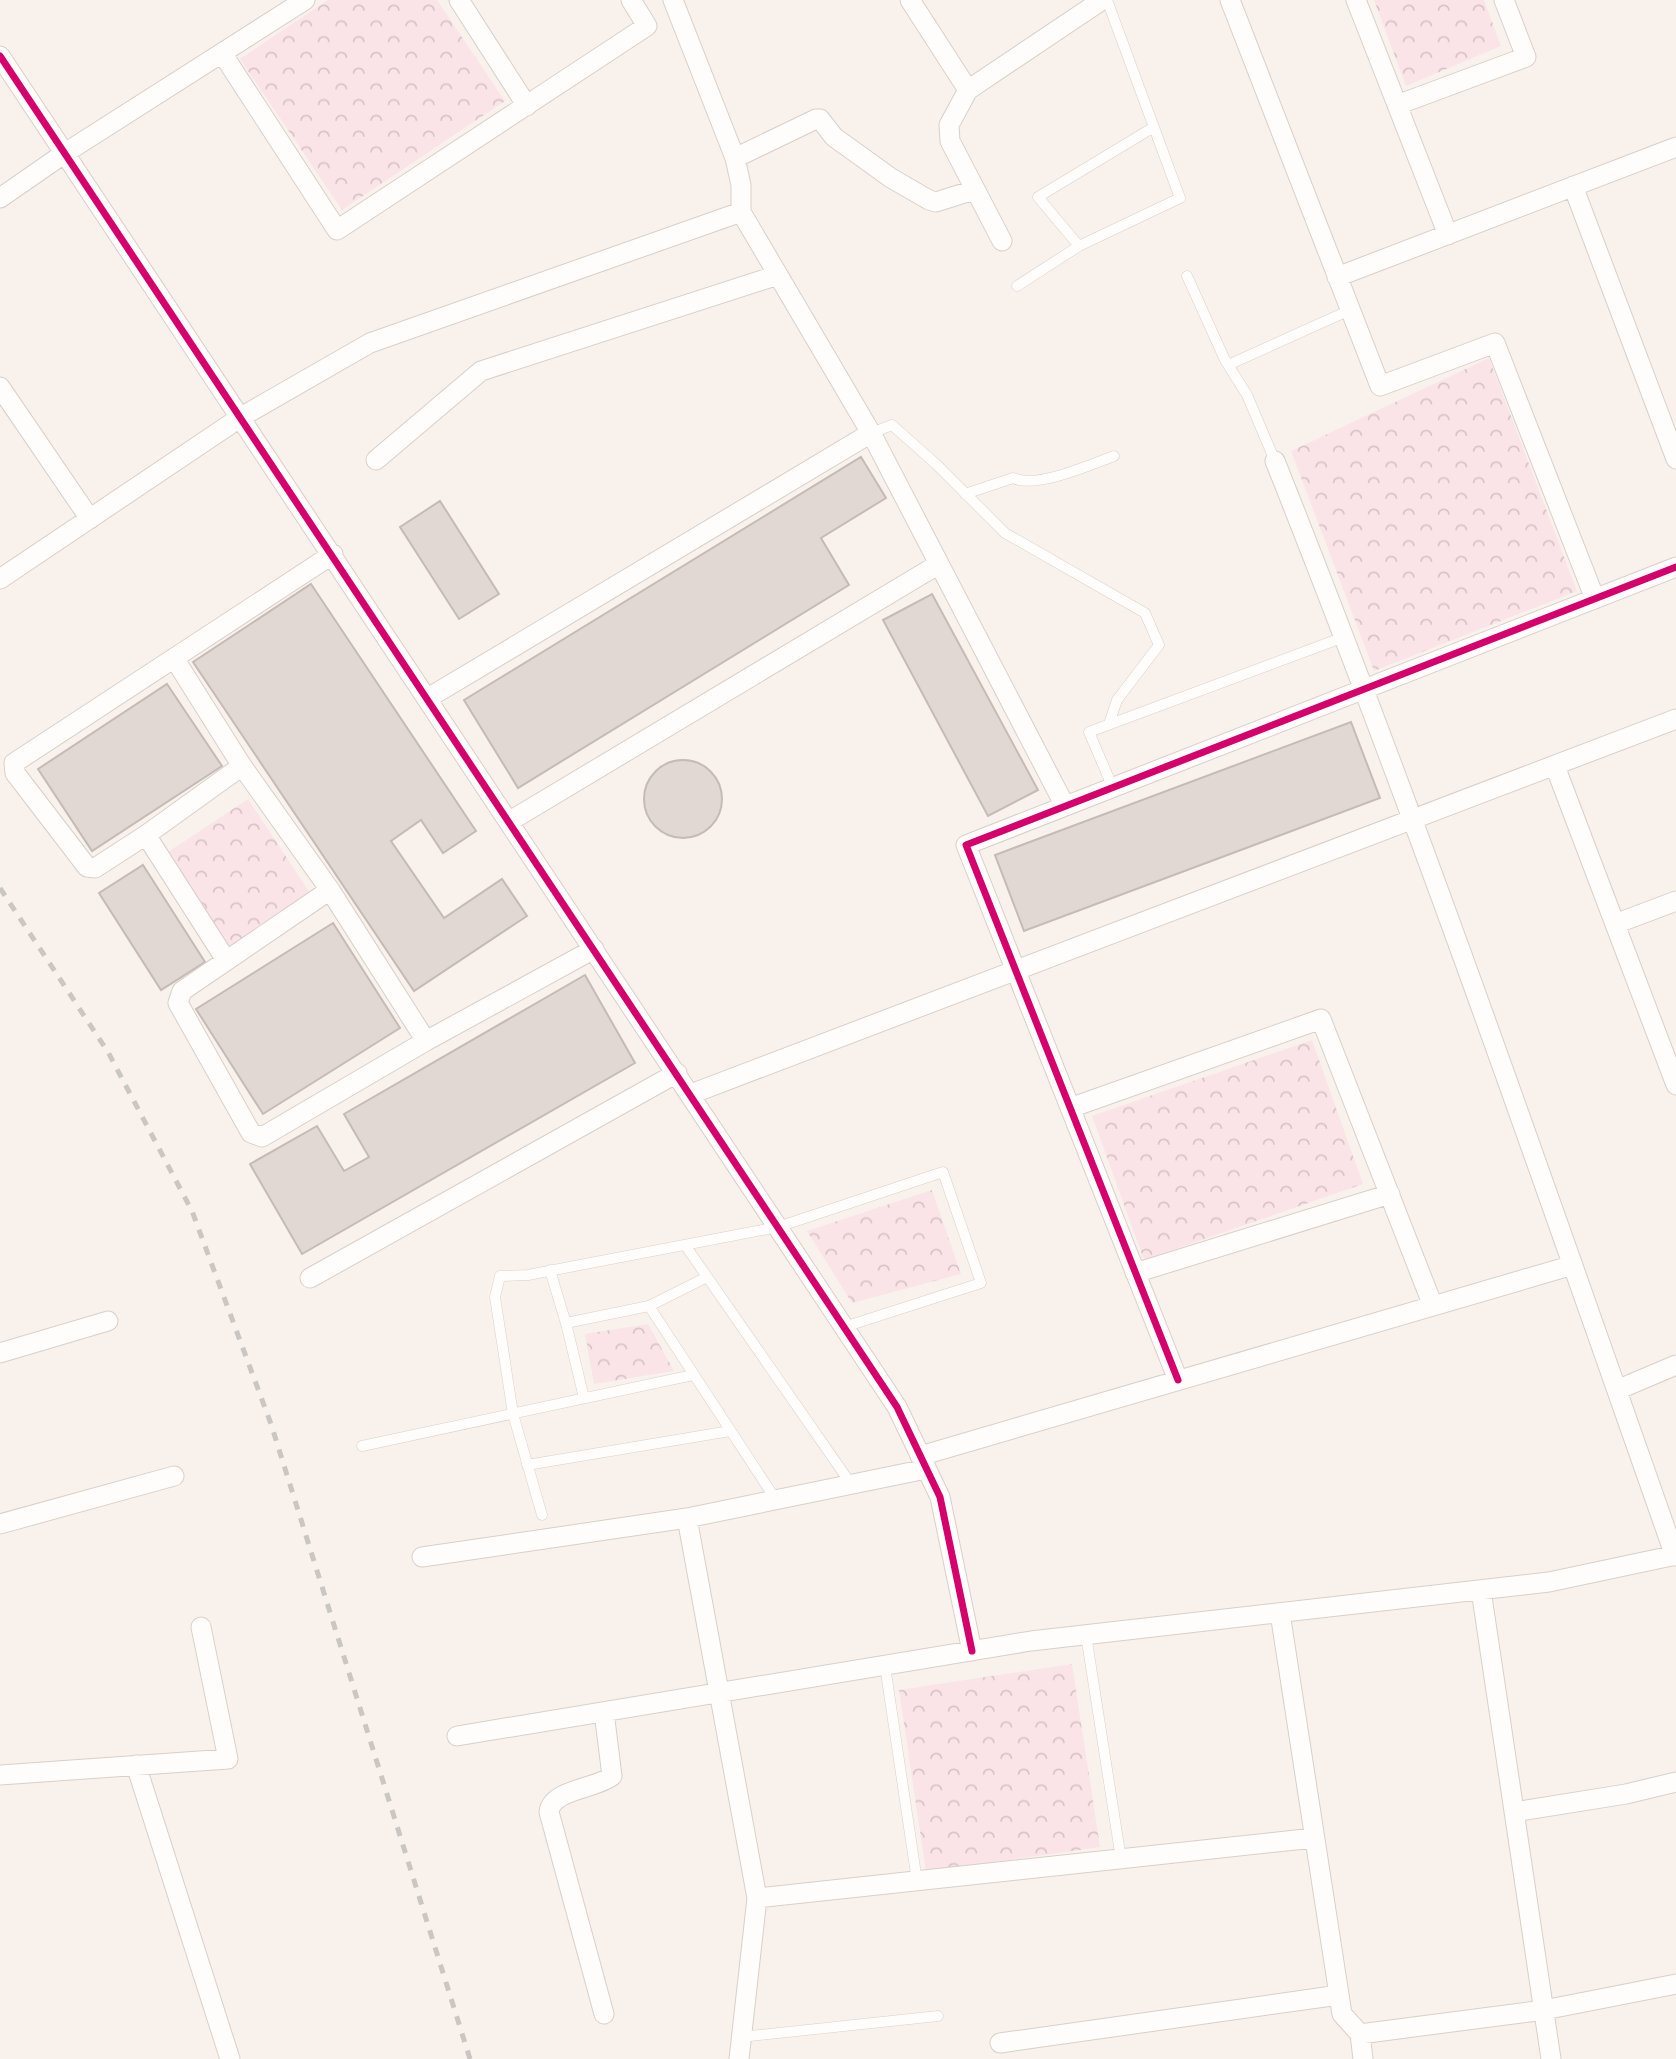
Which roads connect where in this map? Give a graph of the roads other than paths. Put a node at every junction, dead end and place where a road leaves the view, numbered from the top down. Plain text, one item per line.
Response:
1 (304, 0) edge
2 (459, 0) edge
3 (631, 0) edge
4 (673, 0) edge
5 (910, 0) edge
6 (1105, 0) edge
7 (1230, 0) edge
8 (1356, 0) edge
9 (1504, 0) edge
10 (222, 53) junction
11 (0, 56) edge
12 (968, 90) junction
13 (1397, 105) junction
14 (527, 106) junction
15 (1154, 127) junction
16 (1676, 147) edge
17 (65, 153) junction
18 (735, 158) junction
19 (1573, 186) junction
20 (974, 190) junction
21 (0, 198) edge
22 (741, 212) junction
23 (1448, 235) junction
24 (1002, 241) dead end
25 (1079, 246) junction
26 (778, 275) junction
27 (1187, 276) dead end
28 (1338, 277) junction
29 (1017, 286) dead end
30 (1350, 310) junction
31 (1228, 365) junction
32 (2, 394) edge
33 (241, 417) junction
34 (871, 433) junction
35 (1114, 456) dead end
36 (1676, 459) edge
37 (376, 460) dead end
38 (1275, 461) joint
39 (965, 494) junction
40 (90, 519) junction
41 (332, 554) junction
42 (939, 564) junction
43 (1676, 567) edge
44 (0, 579) edge
45 (1595, 599) junction
46 (1344, 637) junction
47 (174, 658) junction
48 (1363, 690) junction
49 (428, 698) junction
50 (1676, 719) edge
51 (1109, 724) junction
52 (1555, 765) junction
53 (242, 766) junction
54 (1113, 788) junction
55 (1065, 806) junction
56 (1412, 820) junction
57 (510, 821) junction
58 (146, 835) junction
59 (330, 890) junction
60 (1676, 901) edge
61 (1615, 924) junction
62 (594, 949) junction
63 (226, 960) junction
64 (1016, 971) junction
65 (426, 1041) junction
66 (677, 1073) junction
67 (1676, 1085) edge
68 (691, 1094) junction
69 (1070, 1108) junction
70 (1390, 1194) junction
71 (778, 1227) junction
72 (685, 1245) junction
73 (1573, 1265) junction
74 (550, 1270) junction
75 (1136, 1273) junction
76 (707, 1277) junction
77 (310, 1278) dead end
78 (649, 1306) junction
79 (1433, 1306) junction
80 (108, 1321) dead end
81 (844, 1327) junction
82 (568, 1332) junction
83 (0, 1353) edge
84 (1676, 1365) edge
85 (693, 1375) junction
86 (1178, 1380) junction
87 (1617, 1390) junction
88 (584, 1398) junction
89 (513, 1414) junction
90 (730, 1431) junction
91 (362, 1446) dead end
92 (923, 1462) junction
93 (527, 1465) junction
94 (174, 1476) dead end
95 (851, 1484) junction
96 (776, 1500) junction
97 (542, 1516) dead end
98 (687, 1518) junction
99 (0, 1524) edge
100 (1675, 1556) edge
101 (422, 1557) dead end
102 (1481, 1590) junction
103 (1280, 1613) junction
104 (201, 1627) dead end
105 (1086, 1635) junction
106 (972, 1651) junction
107 (885, 1666) junction
108 (720, 1693) junction
109 (604, 1712) junction
110 (457, 1736) dead end
111 (136, 1766) junction
112 (0, 1775) edge
113 (1676, 1782) edge
114 (1514, 1812) junction
115 (1314, 1839) junction
116 (1121, 1859) junction
117 (917, 1881) junction
118 (757, 1898) junction
119 (1676, 1984) edge
120 (1339, 1995) junction
121 (1544, 2010) junction
122 (604, 2014) dead end
123 (937, 2016) dead end
124 (1360, 2034) junction
125 (741, 2037) junction
126 (1000, 2043) dead end
127 (230, 2059) edge
128 (739, 2059) edge
129 (1363, 2059) edge
130 (1551, 2059) edge

1 - 10 street
2 - 14 street
3 - 14 street
4 - 18 street
5 - 12 street
6 - 12 street
6 - 15 lane
7 - 28 street
8 - 13 street
9 - 13 street
10 - 14 street
10 - 17 street
11 - 17 street
12 - 20 street
13 - 23 street
15 - 25 lane
15 - 25 lane
16 - 19 street
17 - 21 street
17 - 33 street
18 - 20 street
18 - 22 street
19 - 23 street
19 - 36 street
20 - 24 street
22 - 26 street
22 - 33 street
23 - 28 street
25 - 29 lane
26 - 34 street
26 - 37 street
27 - 31 lane
28 - 30 street
30 - 31 lane
30 - 45 street
31 - 38 lane
32 - 40 street
33 - 40 street
33 - 41 street
34 - 39 lane
34 - 42 street
34 - 49 street
35 - 39 lane
38 - 46 street
39 - 51 lane
40 - 44 street
41 - 47 street
41 - 49 street
42 - 55 street
42 - 57 street
43 - 45 street
45 - 48 street
46 - 48 street
46 - 51 lane
47 - 53 street
47 - 58 street
48 - 54 street
48 - 56 street
49 - 57 street
50 - 52 street
51 - 54 lane
52 - 56 street
52 - 61 street
53 - 58 street
53 - 59 street
54 - 55 street
55 - 64 street
56 - 64 street
56 - 73 street
57 - 62 street
58 - 63 street
59 - 63 street
59 - 65 street
60 - 61 street
61 - 67 street
62 - 65 street
62 - 66 street
63 - 65 street
64 - 68 street
64 - 69 street
66 - 68 street
66 - 77 street
68 - 71 street
69 - 70 street
69 - 75 street
70 - 75 street
70 - 79 street
71 - 72 lane
71 - 81 street
71 - 81 lane
72 - 74 lane
72 - 76 lane
73 - 79 street
73 - 87 street
74 - 82 lane
74 - 89 lane
75 - 86 street
76 - 78 lane
76 - 95 lane
78 - 82 lane
78 - 85 lane
79 - 86 street
80 - 83 street
81 - 92 street
82 - 88 lane
84 - 87 street
85 - 88 lane
85 - 90 lane
86 - 92 street
87 - 100 street
88 - 89 lane
89 - 91 lane
89 - 93 lane
90 - 93 lane
90 - 96 lane
92 - 95 street
92 - 106 street
93 - 97 lane
94 - 99 street
95 - 96 street
96 - 98 street
98 - 101 street
98 - 108 street
100 - 102 street
102 - 103 street
102 - 114 street
103 - 105 street
103 - 115 street
104 - 111 street
105 - 106 street
105 - 116 lane
106 - 107 street
107 - 108 street
107 - 117 lane
108 - 109 street
108 - 118 street
109 - 110 street
109 - 122 street
111 - 112 street
111 - 127 street
113 - 114 street
114 - 121 street
115 - 116 street
115 - 120 street
116 - 117 street
117 - 118 street
118 - 125 street
119 - 121 street
120 - 124 street
120 - 126 street
121 - 124 street
121 - 130 street
123 - 125 lane
124 - 129 street
125 - 128 street

